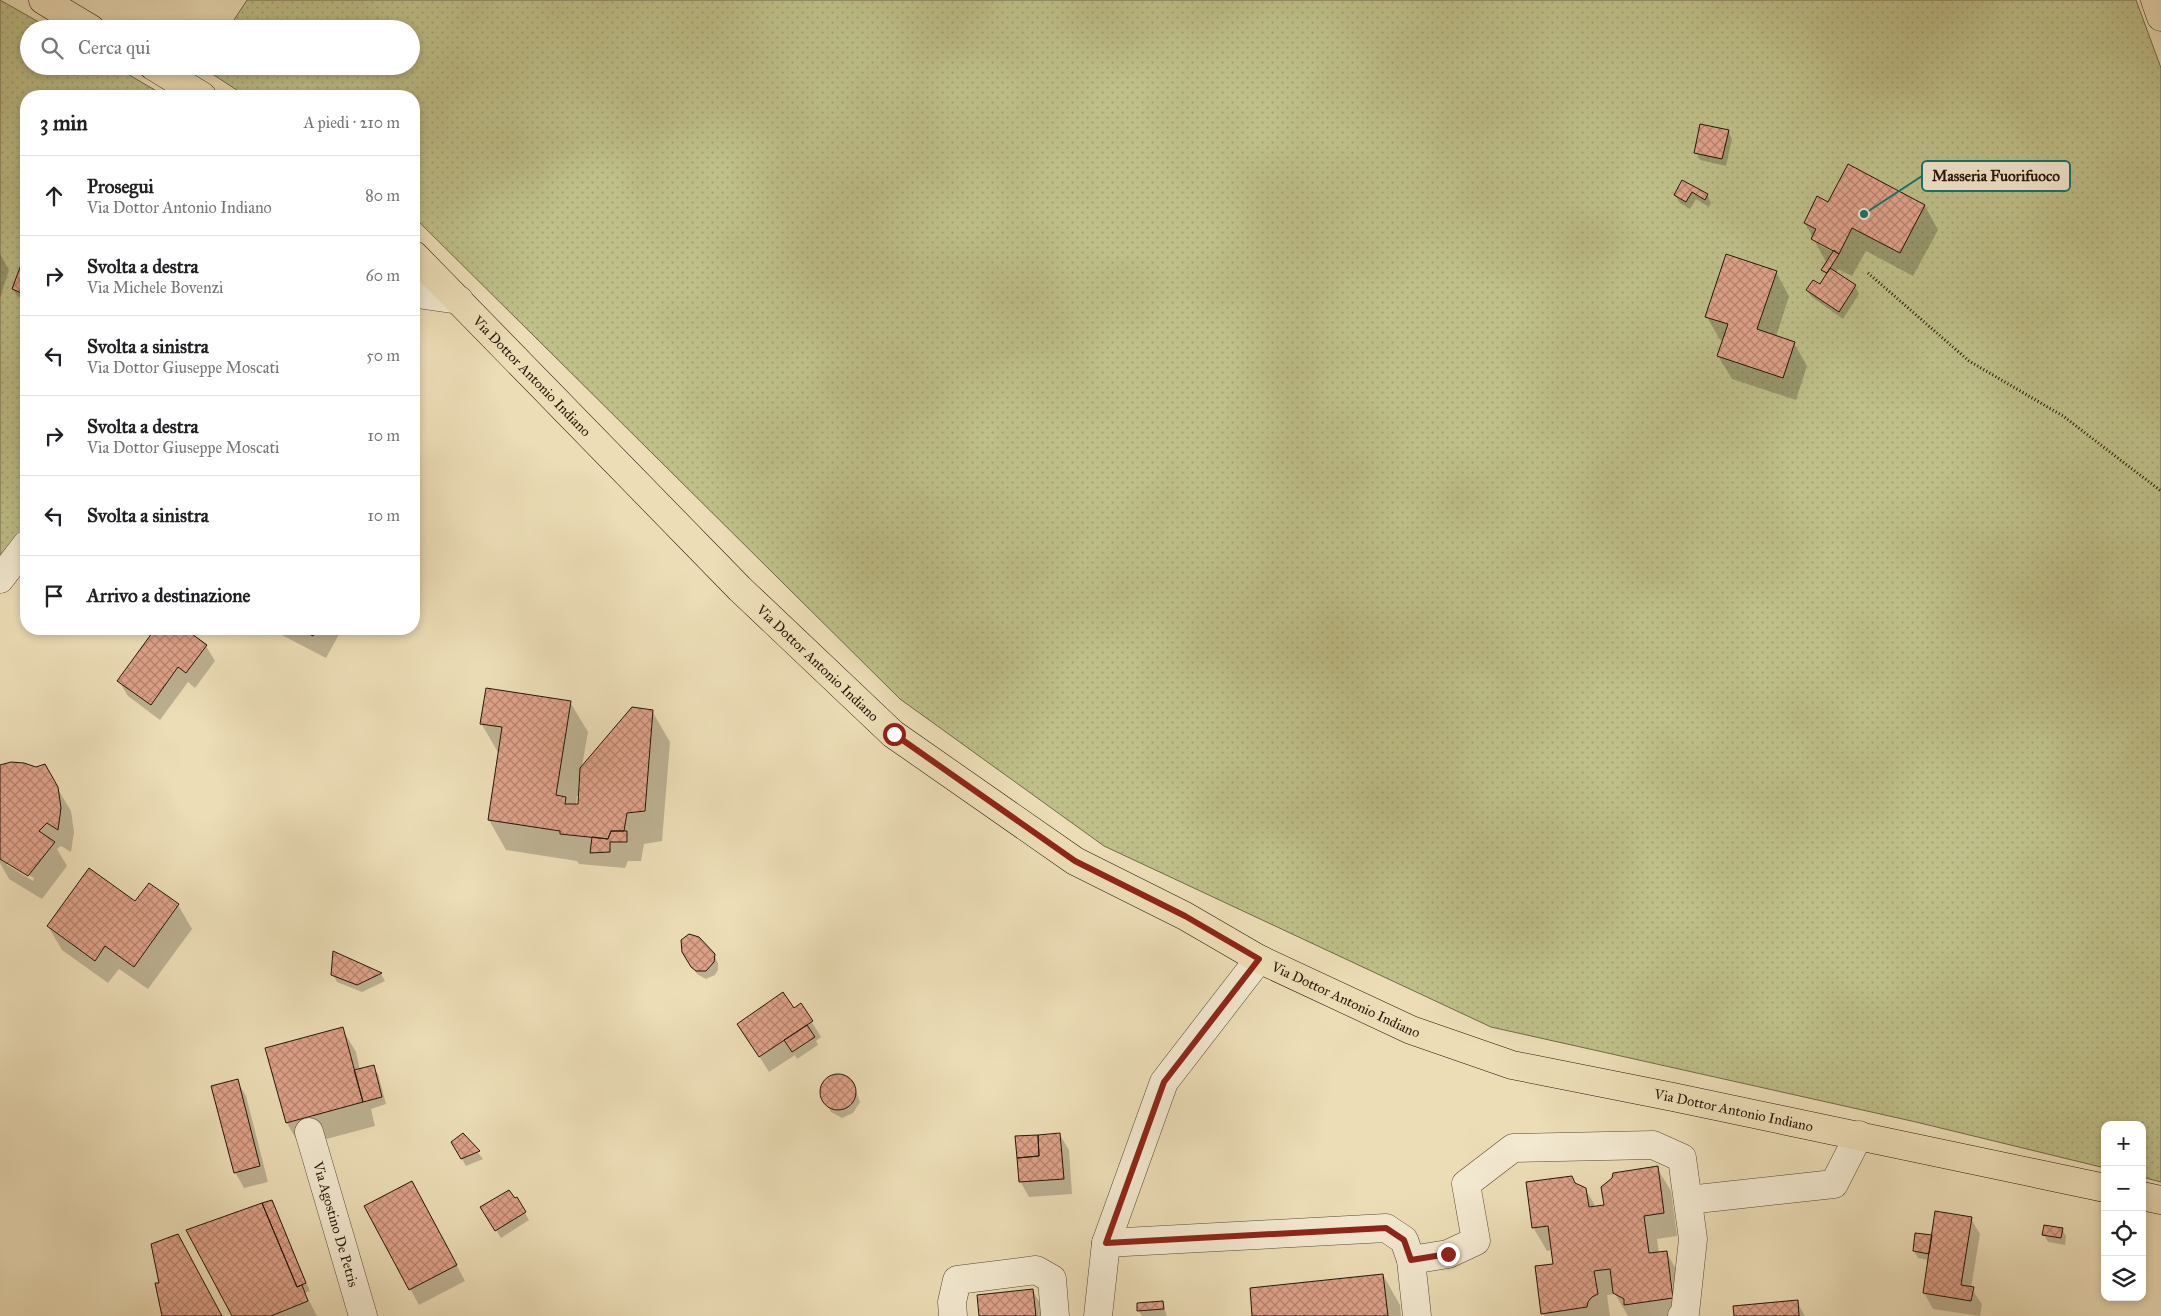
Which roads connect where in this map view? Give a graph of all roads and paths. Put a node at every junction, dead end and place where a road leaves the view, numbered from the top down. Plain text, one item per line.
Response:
1 (43, 0) edge
2 (2155, 0) edge
3 (2161, 17) edge
4 (76, 20) edge
5 (168, 75) edge
6 (192, 90) edge
7 (420, 261) edge
8 (1868, 273) dead end
9 (420, 293) edge
10 (458, 300) junction
11 (2161, 491) edge
12 (20, 553) edge
13 (0, 579) edge
14 (1259, 959) junction
15 (309, 1132) dead end
16 (1859, 1135) junction
17 (2101, 1187) edge
18 (2146, 1197) edge
19 (1688, 1200) junction
20 (2161, 1200) edge
21 (1106, 1243) junction
22 (1411, 1260) junction
23 (363, 1316) edge
24 (953, 1316) edge
25 (1056, 1316) edge
26 (1098, 1316) edge
27 (1417, 1316) edge
28 (1682, 1316) edge

1 - 4 main road
2 - 3 main road
5 - 6 main road
7 - 10 main road, Via Dottor Antonio Indiano
8 - 11 path
9 - 10 street
10 - 14 main road, Via Dottor Antonio Indiano
12 - 13 street
14 - 16 main road, Via Dottor Antonio Indiano
14 - 21 street
15 - 23 street, Via Agostino De Petris
16 - 17 main road, Via Dottor Antonio Indiano
16 - 19 street
18 - 20 main road
19 - 22 street
19 - 28 street
21 - 22 street
21 - 26 street
22 - 27 street
24 - 25 street

